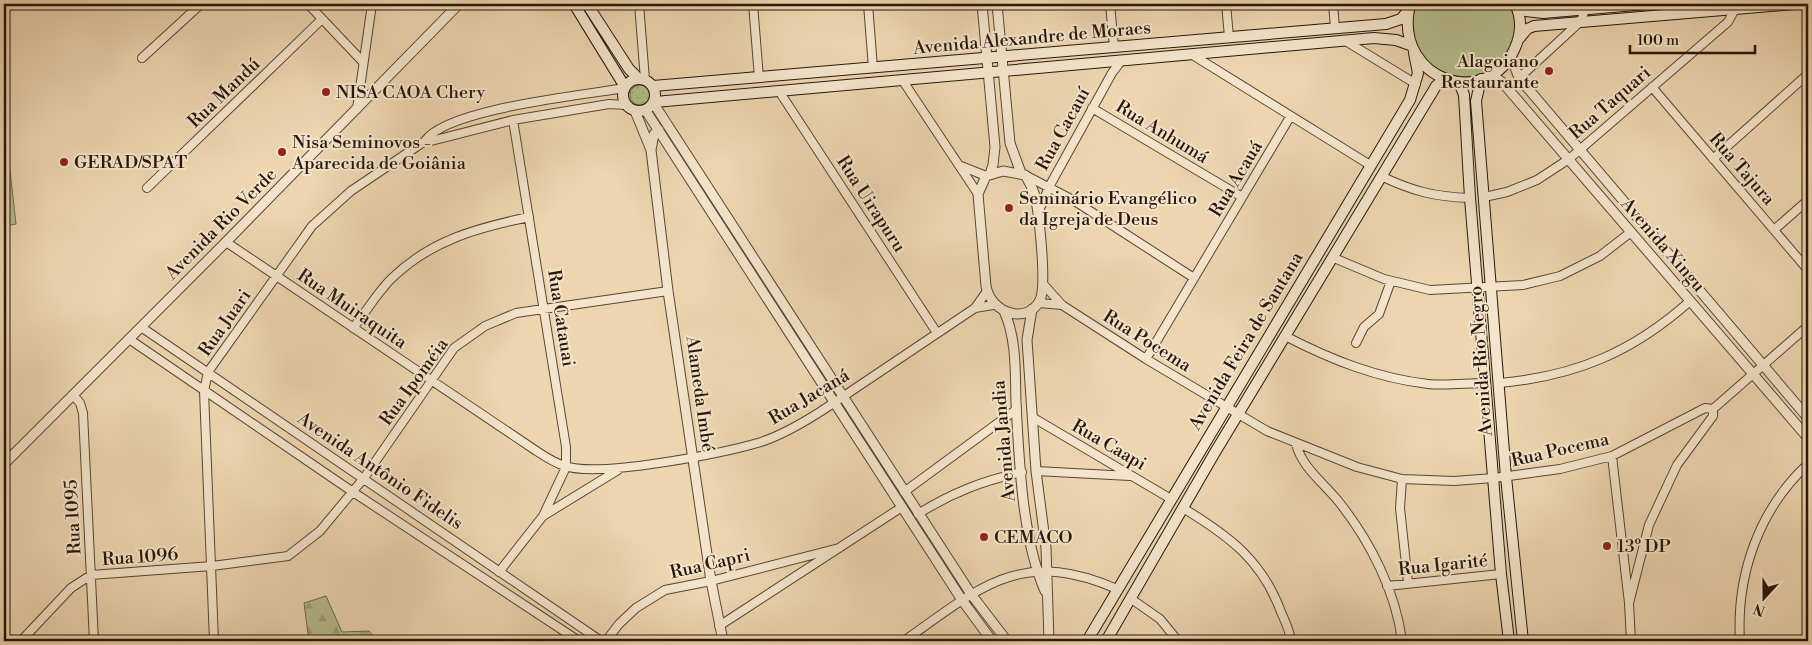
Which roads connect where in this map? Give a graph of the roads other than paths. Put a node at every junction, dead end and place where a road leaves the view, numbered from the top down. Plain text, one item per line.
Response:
1 (201, 4) edge
2 (308, 4) edge
3 (372, 4) edge
4 (459, 4) edge
5 (574, 4) edge
6 (586, 4) edge
7 (639, 4) edge
8 (753, 4) edge
9 (868, 4) edge
10 (982, 4) edge
11 (997, 4) edge
12 (1110, 4) edge
13 (1226, 4) edge
14 (1333, 4) edge
15 (1647, 4) edge
16 (1795, 4) edge
17 (1516, 5) edge
18 (1410, 6) edge
19 (1587, 6) edge
20 (1734, 6) edge
21 (321, 20) junction
22 (1581, 21) junction
23 (1336, 28) junction
24 (1229, 37) junction
25 (1344, 40) junction
26 (1518, 40) junction
27 (1114, 47) junction
28 (1412, 49) junction
29 (1190, 54) junction
30 (1002, 57) junction
31 (1511, 57) junction
32 (142, 58) dead end
33 (987, 58) junction
34 (363, 62) junction
35 (1121, 62) junction
36 (873, 68) junction
37 (1003, 72) junction
38 (989, 73) junction
39 (1492, 74) junction
40 (1808, 74) edge
41 (759, 78) junction
42 (1519, 78) junction
43 (1445, 79) junction
44 (1481, 79) junction
45 (903, 81) junction
46 (646, 82) junction
47 (1459, 82) junction
48 (1416, 84) junction
49 (1652, 87) junction
50 (625, 88) junction
51 (779, 91) junction
52 (626, 105) junction
53 (651, 105) junction
54 (1092, 108) junction
55 (357, 109) junction
56 (635, 111) junction
57 (1290, 116) junction
58 (513, 120) junction
59 (658, 130) junction
60 (425, 141) junction
61 (651, 150) junction
62 (1579, 151) junction
63 (1568, 159) junction
64 (1713, 159) junction
65 (1370, 165) junction
66 (961, 166) junction
67 (1023, 174) junction
68 (988, 175) junction
69 (1380, 176) junction
70 (1049, 187) junction
71 (147, 188) dead end
72 (978, 194) junction
73 (1242, 197) junction
74 (1484, 197) junction
75 (1470, 198) junction
76 (1808, 200) edge
77 (1038, 214) junction
78 (530, 217) junction
79 (1774, 230) junction
80 (1631, 232) junction
81 (226, 242) junction
82 (1334, 258) junction
83 (1808, 270) edge
84 (277, 276) junction
85 (1194, 278) junction
86 (1391, 281) junction
87 (1044, 285) junction
88 (1478, 288) junction
89 (1492, 288) junction
90 (668, 291) junction
91 (987, 291) junction
92 (1690, 301) junction
93 (994, 305) junction
94 (1035, 306) junction
95 (1062, 306) junction
96 (975, 308) junction
97 (545, 309) junction
98 (1004, 311) junction
99 (1808, 326) edge
100 (141, 327) junction
101 (353, 328) junction
102 (938, 333) junction
103 (1287, 337) junction
104 (129, 339) junction
105 (1356, 343) dead end
106 (1146, 359) junction
107 (1762, 366) junction
108 (208, 372) junction
109 (1753, 374) junction
110 (431, 381) junction
111 (1486, 383) junction
112 (1500, 383) junction
113 (204, 391) junction
114 (74, 395) junction
115 (842, 397) junction
116 (833, 403) junction
117 (1225, 407) junction
118 (1017, 409) junction
119 (1713, 409) junction
120 (1238, 415) junction
121 (1032, 417) junction
122 (1808, 418) edge
123 (1808, 438) edge
124 (1296, 444) junction
125 (693, 456) junction
126 (1612, 456) junction
127 (4, 464) edge
128 (1808, 464) edge
129 (566, 467) junction
130 (622, 467) junction
131 (1036, 471) junction
132 (1022, 472) junction
133 (1132, 476) junction
134 (1506, 477) junction
135 (364, 478) junction
136 (1494, 478) junction
137 (1402, 479) junction
138 (353, 492) junction
139 (904, 492) junction
140 (1171, 499) junction
141 (902, 507) junction
142 (1183, 508) junction
143 (918, 514) junction
144 (544, 516) junction
145 (838, 548) junction
146 (288, 556) joint
147 (212, 566) junction
148 (1036, 570) junction
149 (1047, 570) junction
150 (499, 572) junction
151 (1501, 574) junction
152 (91, 576) junction
153 (711, 581) junction
154 (1408, 583) junction
155 (1388, 586) junction
156 (1117, 589) junction
157 (971, 594) junction
158 (1047, 596) junction
159 (1130, 598) junction
160 (962, 600) junction
161 (1629, 603) junction
162 (719, 626) junction
163 (21, 641) edge
164 (94, 641) edge
165 (214, 641) edge
166 (579, 641) edge
167 (601, 641) edge
168 (606, 641) edge
169 (723, 641) edge
170 (904, 641) edge
171 (992, 641) edge
172 (1007, 641) edge
173 (1049, 641) edge
174 (1088, 641) edge
175 (1106, 641) edge
176 (1178, 641) edge
177 (1291, 641) edge
178 (1402, 641) edge
179 (1509, 641) edge
180 (1523, 641) edge
181 (1631, 641) edge
182 (1740, 641) edge

1 - 32 street
2 - 21 street
3 - 34 street
4 - 55 street, Avenida Rio Verde
5 - 50 main road
6 - 46 main road
7 - 46 street
8 - 41 street
9 - 36 street
10 - 33 street
11 - 30 street
12 - 27 street
13 - 24 street
14 - 23 street
15 - 19 main road
16 - 20 main road
17 - 19 main road
17 - 26 main road
18 - 23 main road, Avenida Alexandre de Moraes
18 - 28 main road, Avenida Feira de Santana
19 - 22 street
20 - 22 main road
20 - 49 street, Rua Taquari
21 - 34 street
21 - 71 street, Rua Mandú
22 - 26 main road
22 - 42 street
23 - 24 main road, Avenida Alexandre de Moraes
24 - 27 main road, Avenida Alexandre de Moraes
25 - 28 main road, Avenida Alexandre de Moraes
25 - 29 main road, Avenida Alexandre de Moraes
25 - 48 street
26 - 31 main road
27 - 30 main road, Avenida Alexandre de Moraes
28 - 43 main road
28 - 48 main road, Avenida Feira de Santana
29 - 35 main road, Avenida Alexandre de Moraes
29 - 57 street
30 - 33 main road, Avenida Alexandre de Moraes
30 - 37 street
31 - 39 main road
31 - 42 street, Avenida Xingu
33 - 36 main road, Avenida Alexandre de Moraes
33 - 38 street
34 - 55 street
35 - 37 main road, Avenida Alexandre de Moraes
35 - 54 street, Rua Cacauí
36 - 41 main road, Avenida Alexandre de Moraes
37 - 38 main road, Avenida Alexandre de Moraes
37 - 67 street
38 - 45 main road, Avenida Alexandre de Moraes
38 - 68 street
39 - 44 main road
39 - 63 street, Avenida Xingu
40 - 64 street
41 - 46 main road, Avenida Alexandre de Moraes
42 - 62 street, Avenida Xingu
43 - 47 main road
43 - 69 main road, Avenida Feira de Santana
44 - 47 main road
44 - 74 main road, Avenida Rio Negro
45 - 51 main road, Avenida Alexandre de Moraes
45 - 66 street
46 - 50 main road
46 - 53 main road
47 - 75 main road, Avenida Rio Negro
48 - 65 main road, Avenida Feira de Santana
49 - 62 street, Rua Taquari
49 - 64 street, Rua Tajura
50 - 52 main road
50 - 60 street
51 - 53 main road, Avenida Alexandre de Moraes
51 - 102 street, Rua Uirapuru
52 - 56 main road
52 - 58 street
53 - 56 main road
53 - 59 street
53 - 115 street
54 - 70 street, Rua Cacauí
54 - 73 street, Rua Anhumá
55 - 81 street, Avenida Rio Verde
56 - 61 street, Alameda Imbé
57 - 65 street
57 - 73 street, Rua Acauá
58 - 60 street
58 - 78 street, Rua Catauai
59 - 61 street, Alameda Imbé
59 - 116 street
60 - 84 street
61 - 90 street, Alameda Imbé
62 - 63 street, Rua Taquari
62 - 107 street, Avenida Xingu
63 - 74 street, Rua Taquari
63 - 80 street, Avenida Xingu
64 - 79 street, Rua Tajura
65 - 117 main road, Avenida Feira de Santana
66 - 68 street
66 - 72 street
67 - 68 street
67 - 70 street
67 - 77 street
68 - 72 street
69 - 75 street
69 - 82 main road, Avenida Feira de Santana
70 - 77 street, Rua Cacauí
70 - 85 street
72 - 91 street
73 - 85 street, Rua Acauá
74 - 89 main road, Avenida Rio Negro
75 - 88 main road, Avenida Rio Negro
76 - 79 street
77 - 87 street
78 - 97 street, Rua Catauai
78 - 101 street
79 - 83 street, Rua Tajura
80 - 89 street
80 - 92 street, Avenida Xingu
81 - 84 street, Rua Muiraquita
81 - 100 street, Avenida Rio Verde
82 - 86 street
82 - 103 main road, Avenida Feira de Santana
84 - 101 street, Rua Muiraquita
84 - 108 street, Rua Juari
85 - 106 street, Rua Acauá
86 - 88 street
86 - 105 street
87 - 94 street, Avenida Jandia
87 - 95 street, Rua Pocema
88 - 89 street
88 - 111 main road, Avenida Rio Negro
89 - 112 main road, Avenida Rio Negro
90 - 97 street, Rua Ipoméia
90 - 125 street, Alameda Imbé
91 - 93 street
91 - 96 street, Rua Jacaná
92 - 109 street, Avenida Xingu
92 - 112 street
93 - 96 street, Rua Jacaná
93 - 98 street
94 - 95 street, Rua Pocema
94 - 98 street
94 - 121 street, Avenida Jandia
95 - 106 street, Rua Pocema
96 - 102 street, Rua Jacaná
97 - 110 street, Rua Ipoméia
97 - 129 street, Rua Catauai
98 - 118 street, Avenida Jandia
99 - 107 street, Rua Pocema
100 - 104 street, Avenida Rio Verde
100 - 108 street, Avenida Antônio Fidelis
101 - 110 street, Rua Muiraquita
102 - 115 street, Rua Jacaná
103 - 111 street
103 - 120 main road, Avenida Feira de Santana
104 - 113 street, Avenida Antônio Fidelis
104 - 114 street, Avenida Rio Verde
106 - 117 street, Rua Pocema
107 - 109 street, Rua Pocema
107 - 122 street, Avenida Xingu
108 - 113 street, Rua Juari
108 - 135 street, Avenida Antônio Fidelis
109 - 119 street, Rua Pocema
109 - 123 street, Avenida Xingu
110 - 129 street, Rua Muiraquita
110 - 135 street, Rua Ipoméia
111 - 136 main road, Avenida Rio Negro
112 - 134 main road, Avenida Rio Negro
113 - 138 street, Avenida Antônio Fidelis
113 - 147 street, Rua Juari
114 - 127 street, Avenida Rio Verde
114 - 152 street, Rua 1095
115 - 116 street, Rua Jacaná
115 - 139 street
116 - 125 street, Rua Jacaná
116 - 141 street
117 - 120 street, Rua Pocema
117 - 140 main road, Avenida Feira de Santana
118 - 132 street, Avenida Jandia
118 - 139 street
119 - 126 street, Rua Pocema
119 - 161 street, Rua Pocema
120 - 124 street, Rua Pocema
120 - 142 main road, Avenida Feira de Santana
121 - 131 street, Avenida Jandia
121 - 133 street, Rua Caapi
124 - 137 street, Rua Pocema
124 - 155 street
125 - 130 street, Rua Jacaná
125 - 153 street, Alameda Imbé
126 - 134 street, Rua Pocema
126 - 161 street
128 - 182 street
129 - 130 street, Rua Muiraquita
129 - 144 street, Rua Catauai
130 - 144 street, Rua Jacaná
131 - 133 street
131 - 149 street, Avenida Jandia
132 - 143 street
132 - 148 street, Avenida Jandia
133 - 140 street, Rua Caapi
134 - 136 street, Rua Pocema
134 - 180 main road, Avenida Rio Negro
135 - 138 street, Rua Ipoméia
135 - 150 street, Avenida Antônio Fidelis
136 - 137 street, Rua Pocema
136 - 151 main road, Avenida Rio Negro
137 - 154 street
138 - 146 street, Rua Ipoméia
138 - 166 street, Avenida Antônio Fidelis
139 - 143 street
140 - 156 main road, Avenida Feira de Santana
141 - 145 street, Rua Capri
141 - 160 street
142 - 159 main road, Avenida Feira de Santana
142 - 177 street
143 - 157 street
144 - 150 street, Rua Jacaná
145 - 153 street, Rua Capri
145 - 162 street, Rua Capri
146 - 147 street, Rua 1096
147 - 152 street, Rua 1096
147 - 165 street, Rua Juari
148 - 149 street
148 - 157 street
148 - 158 street, Avenida Jandia
149 - 156 street
149 - 158 street, Avenida Jandia
150 - 167 street, Avenida Antônio Fidelis
151 - 154 street, Rua Igarité
151 - 179 main road, Avenida Rio Negro
152 - 163 street, Rua 1096
152 - 164 street, Rua 1095
153 - 162 street, Alameda Imbé
153 - 168 street, Rua Capri
154 - 155 street, Rua Igarité
155 - 178 street
156 - 174 main road, Avenida Feira de Santana
157 - 160 street
157 - 172 street
158 - 173 street, Avenida Jandia
159 - 175 main road, Avenida Feira de Santana
159 - 176 street
160 - 170 street
160 - 171 street
161 - 181 street
162 - 169 street, Alameda Imbé

